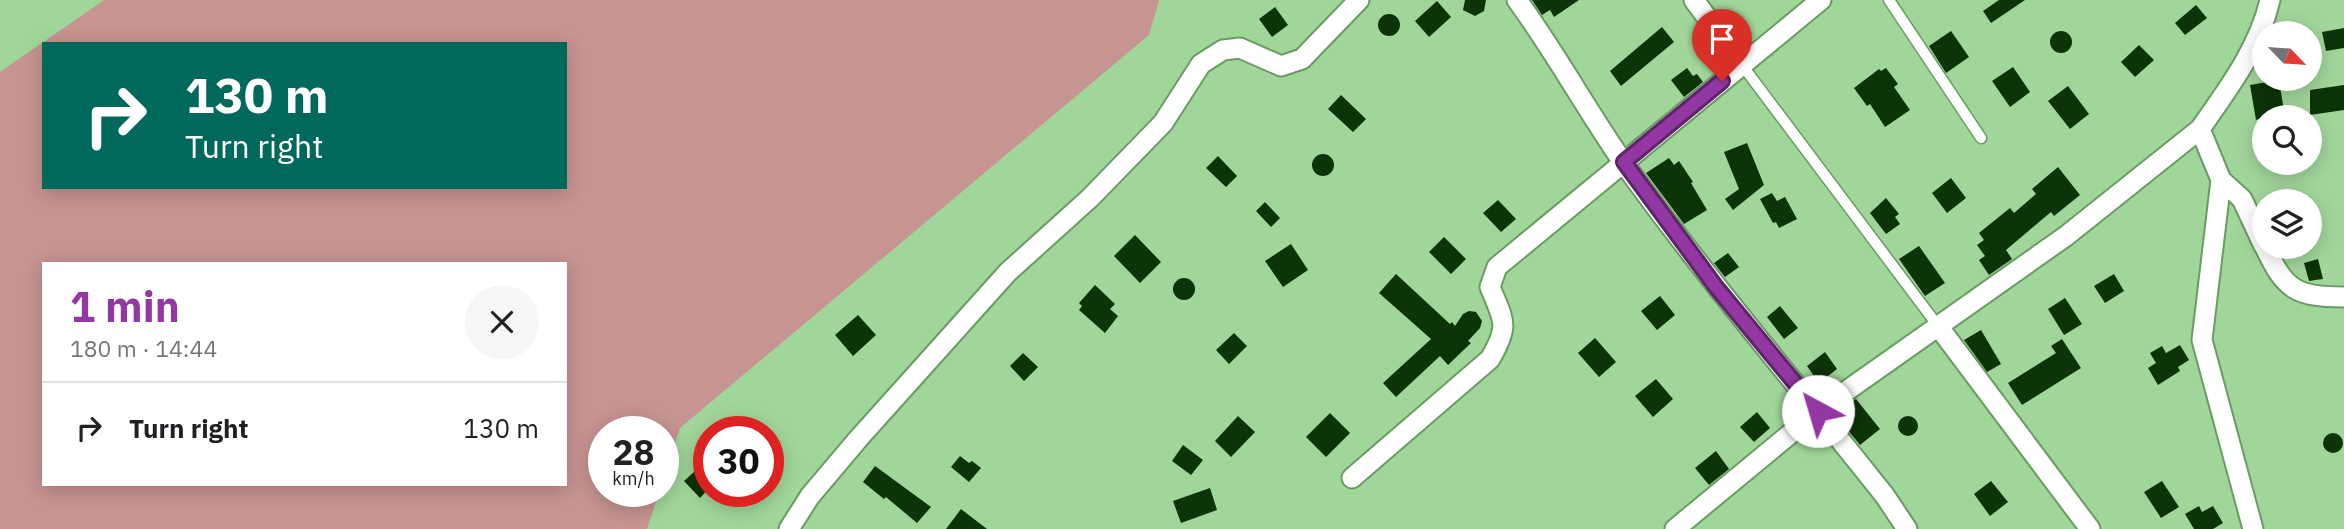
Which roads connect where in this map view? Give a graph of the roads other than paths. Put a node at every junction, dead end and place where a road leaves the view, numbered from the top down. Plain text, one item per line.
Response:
1 (1359, 0) edge
2 (1517, 0) edge
3 (1694, 0) edge
4 (1821, 0) edge
5 (1889, 0) edge
6 (2270, 0) edge
7 (1742, 65) junction
8 (2200, 129) junction
9 (1981, 138) dead end
10 (1624, 162) junction
11 (2221, 180) junction
12 (2252, 220) edge
13 (2271, 259) edge
14 (2344, 297) edge
15 (1938, 326) junction
16 (1818, 411) junction
17 (1352, 478) dead end
18 (789, 529) edge
19 (1675, 529) edge
20 (1908, 529) edge
21 (2090, 529) edge
22 (2253, 529) edge

1 - 18 street
2 - 10 street
3 - 7 street
4 - 7 street
5 - 9 lane
6 - 8 street
7 - 10 street
7 - 15 lane
8 - 11 street
8 - 15 street
10 - 16 street
10 - 17 street
11 - 12 street
11 - 22 street
13 - 14 street
15 - 16 street
15 - 21 street
16 - 19 street
16 - 20 street

